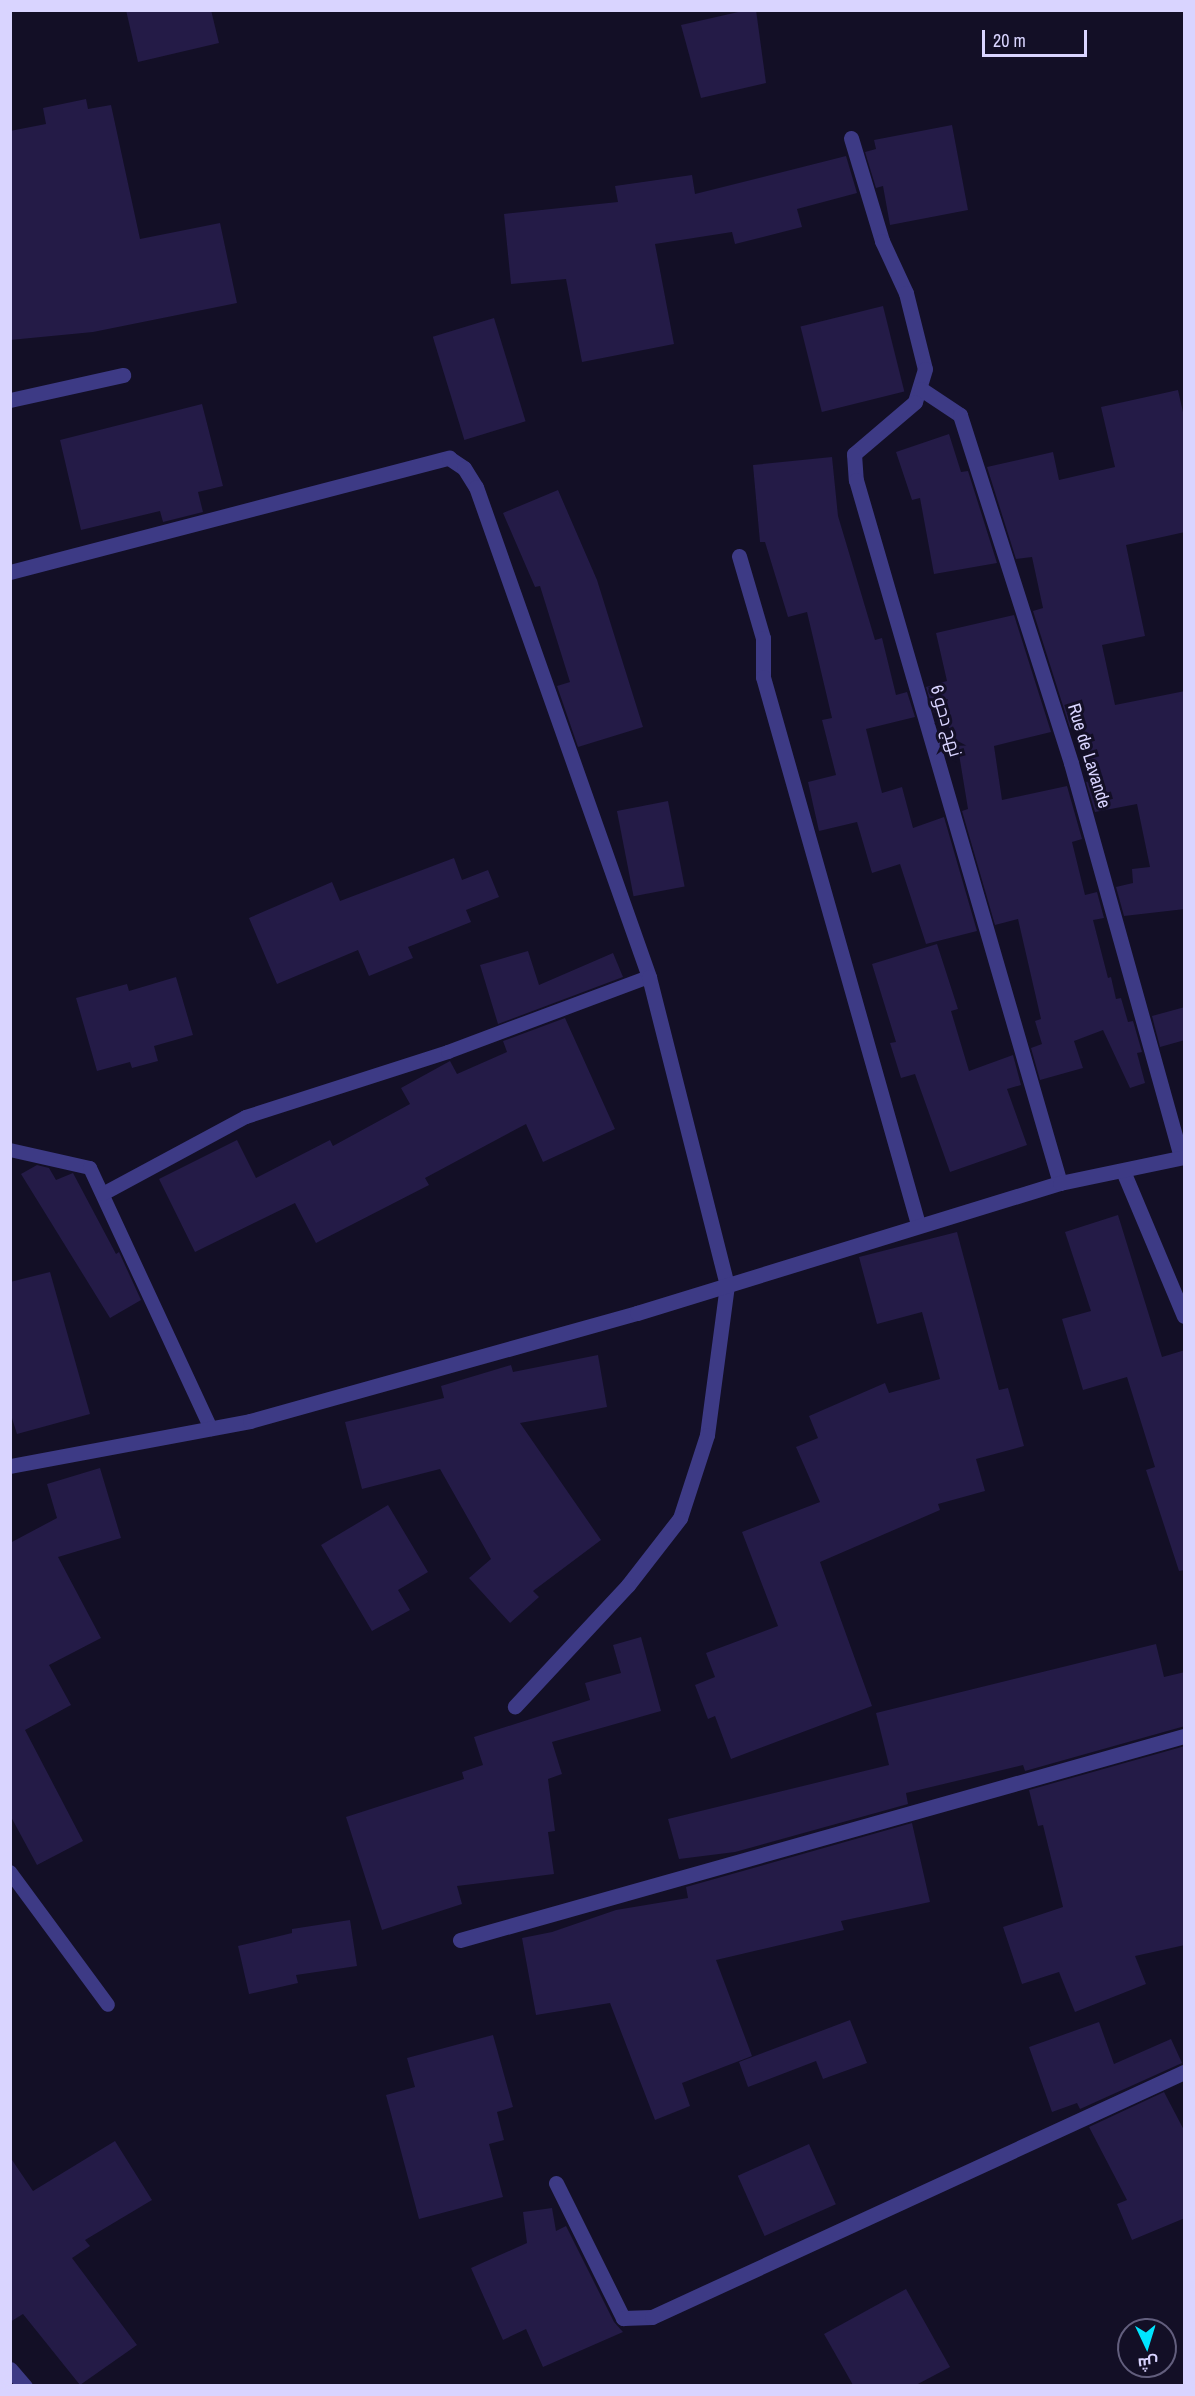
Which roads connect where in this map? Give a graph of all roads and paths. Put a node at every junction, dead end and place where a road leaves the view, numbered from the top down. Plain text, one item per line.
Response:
1 (851, 138) dead end
2 (123, 375) dead end
3 (921, 389) junction
4 (10, 400) edge
5 (739, 556) dead end
6 (10, 572) edge
7 (649, 977) junction
8 (10, 1150) edge
9 (1183, 1157) edge
10 (1123, 1171) junction
11 (1060, 1183) junction
12 (103, 1194) junction
13 (918, 1224) junction
14 (727, 1285) junction
15 (1185, 1316) edge
16 (211, 1429) junction
17 (10, 1466) edge
18 (515, 1706) dead end
19 (1185, 1736) edge
20 (10, 1872) edge
21 (460, 1940) dead end
22 (108, 2005) dead end
23 (1185, 2072) edge
24 (556, 2183) dead end
25 (10, 2369) edge
26 (25, 2385) edge

1 - 3 street
2 - 4 street
3 - 9 street, Rue de Lavande
3 - 11 street, نهج دحو 6
5 - 13 street
6 - 7 street
7 - 12 lane
7 - 14 street
8 - 12 lane
9 - 10 street
10 - 11 street
10 - 15 street
11 - 13 street
12 - 16 lane
13 - 14 street
14 - 16 street
14 - 18 street
16 - 17 street
19 - 21 street
20 - 22 lane
23 - 24 street
25 - 26 street

